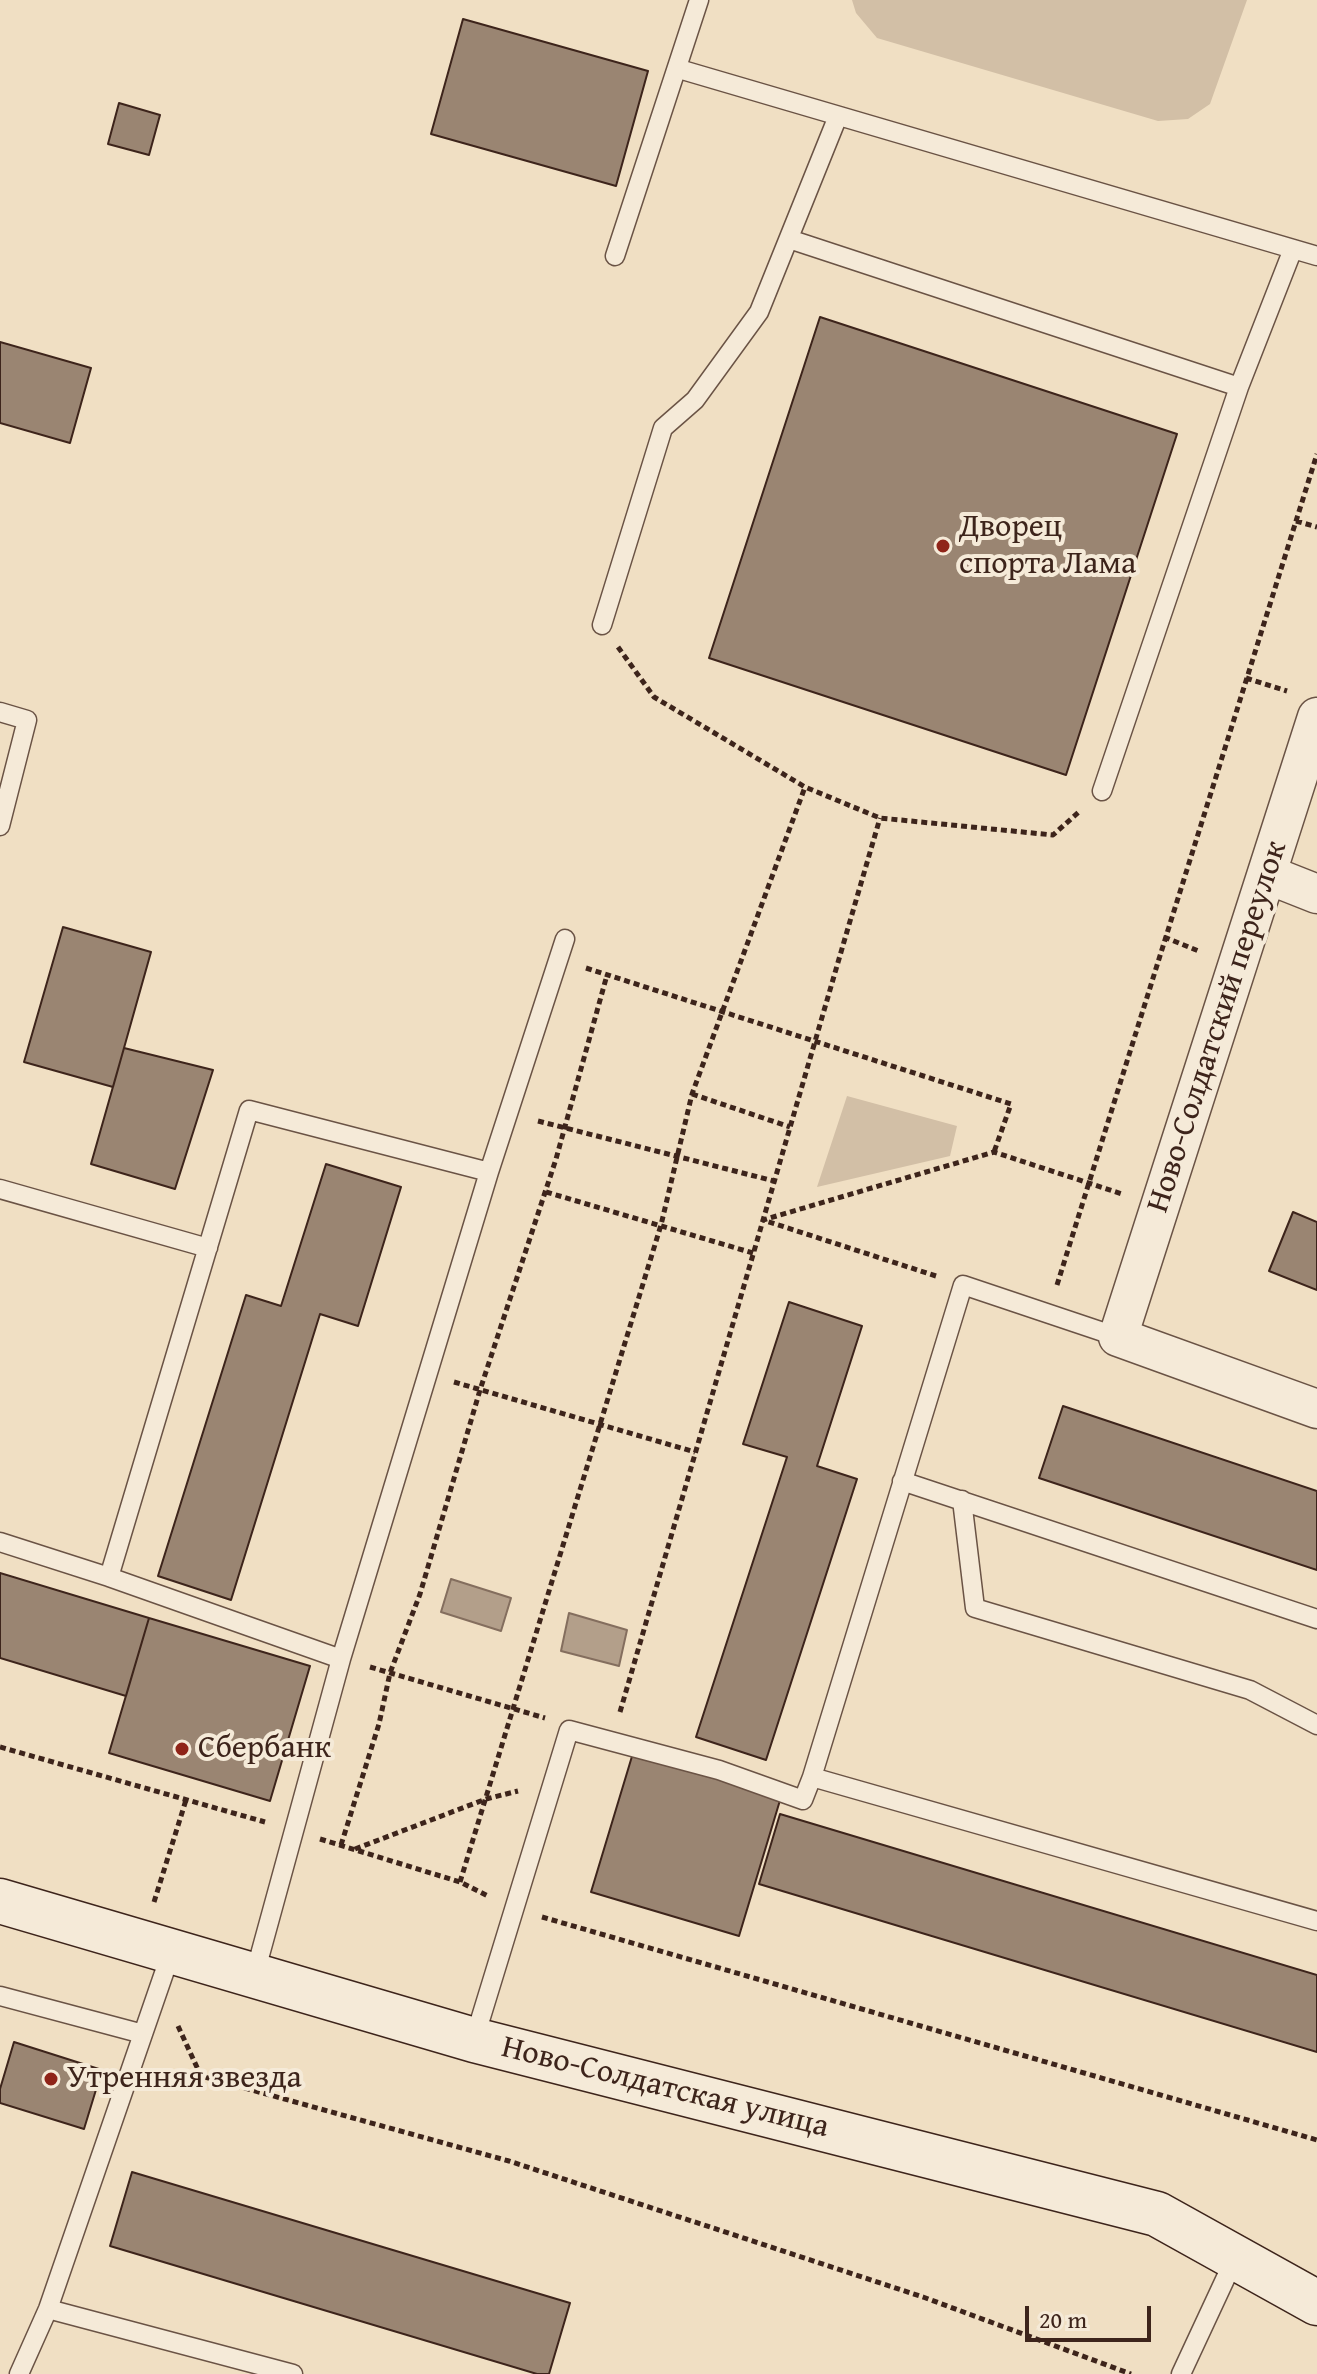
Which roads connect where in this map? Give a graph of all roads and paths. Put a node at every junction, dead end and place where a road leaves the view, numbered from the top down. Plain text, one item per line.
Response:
1 (699, 0) edge
2 (679, 69) junction
3 (838, 116) junction
4 (789, 239) junction
5 (1293, 249) junction
6 (615, 256) dead end
7 (1317, 256) edge
8 (1239, 387) junction
9 (1317, 454) edge
10 (1296, 521) junction
11 (1317, 527) edge
12 (602, 625) joint
13 (1246, 678) junction
14 (1289, 692) dead end
15 (0, 712) edge
16 (1317, 717) edge
17 (805, 787) junction
18 (1102, 791) joint
19 (880, 818) junction
20 (0, 826) edge
21 (1269, 875) junction
22 (1317, 894) edge
23 (565, 939) dead end
24 (723, 1012) junction
25 (815, 1041) junction
26 (692, 1094) junction
27 (790, 1127) junction
28 (563, 1129) junction
29 (994, 1152) junction
30 (677, 1156) junction
31 (489, 1172) junction
32 (774, 1181) junction
33 (1087, 1184) junction
34 (0, 1189) edge
35 (546, 1192) junction
36 (1160, 1204) junction
37 (763, 1220) junction
38 (661, 1225) junction
39 (208, 1248) junction
40 (753, 1253) junction
41 (963, 1285) junction
42 (1049, 1314) junction
43 (1118, 1337) junction
44 (428, 1374) junction
45 (480, 1390) junction
46 (1317, 1409) edge
47 (600, 1425) junction
48 (695, 1452) junction
49 (902, 1481) junction
50 (962, 1500) junction
51 (0, 1542) edge
52 (109, 1577) junction
53 (1317, 1619) edge
54 (341, 1659) junction
55 (390, 1673) junction
56 (511, 1709) junction
57 (554, 1721) dead end
58 (617, 1723) dead end
59 (1317, 1725) edge
60 (0, 1747) edge
61 (812, 1777) junction
62 (552, 1783) junction
63 (486, 1799) junction
64 (186, 1800) junction
65 (293, 1830) junction
66 (341, 1845) junction
67 (354, 1849) junction
68 (460, 1882) junction
69 (0, 1901) edge
70 (514, 1909) junction
71 (1317, 1921) edge
72 (158, 1960) junction
73 (255, 1973) junction
74 (0, 1996) edge
75 (143, 2034) junction
76 (474, 2040) junction
77 (1317, 2140) edge
78 (1235, 2258) junction
79 (1317, 2303) edge
80 (48, 2309) junction
81 (19, 2374) edge
82 (293, 2374) edge
83 (1131, 2374) edge
84 (1181, 2374) edge

1 - 2 lane
2 - 3 lane
2 - 6 lane
3 - 4 lane
3 - 5 lane
4 - 8 lane
4 - 12 lane
5 - 7 lane
5 - 8 lane
8 - 18 lane
9 - 10 path
10 - 11 path
10 - 13 path
12 - 17 path
13 - 14 path
13 - 33 path
15 - 20 lane
16 - 21 street, Ново-Солдатский переулок
17 - 19 path
17 - 24 path
18 - 19 path
19 - 25 path
21 - 22 street
21 - 36 street, Ново-Солдатский переулок
23 - 31 lane
24 - 25 path
24 - 26 path
24 - 28 path
25 - 27 path
25 - 29 path
26 - 27 path
26 - 30 path
27 - 32 path
28 - 30 path
28 - 35 path
29 - 33 path
29 - 37 path
30 - 32 path
30 - 38 path
31 - 39 lane
31 - 44 lane
32 - 37 path
33 - 36 path
33 - 42 path
34 - 39 lane
35 - 38 path
35 - 45 path
36 - 43 street, Ново-Солдатский переулок
37 - 40 path
37 - 41 path
38 - 40 path
38 - 47 path
39 - 52 lane
40 - 48 path
41 - 42 lane
41 - 49 lane
42 - 43 lane
43 - 46 street
44 - 45 path
44 - 54 lane
45 - 47 path
45 - 55 path
47 - 48 path
47 - 56 path
48 - 58 path
49 - 50 lane
49 - 61 lane
50 - 53 lane
50 - 59 lane
51 - 52 lane
52 - 54 lane
54 - 55 path
54 - 65 lane
55 - 56 path
55 - 66 path
56 - 57 path
56 - 63 path
60 - 64 path
61 - 62 lane
61 - 71 lane
62 - 63 path
62 - 70 lane
63 - 67 path
63 - 68 path
64 - 65 path
64 - 72 path
65 - 66 path
65 - 73 lane
66 - 67 path
67 - 68 path
68 - 70 path
69 - 72 main road, Ново-Солдатская улица
70 - 76 lane
70 - 77 path
72 - 73 main road, Ново-Солдатская улица
72 - 75 lane
72 - 83 path
73 - 76 main road, Ново-Солдатская улица
74 - 75 lane
75 - 80 lane
76 - 78 main road, Ново-Солдатская улица
78 - 79 main road, Ново-Солдатская улица
78 - 84 lane
80 - 81 lane
80 - 82 lane

